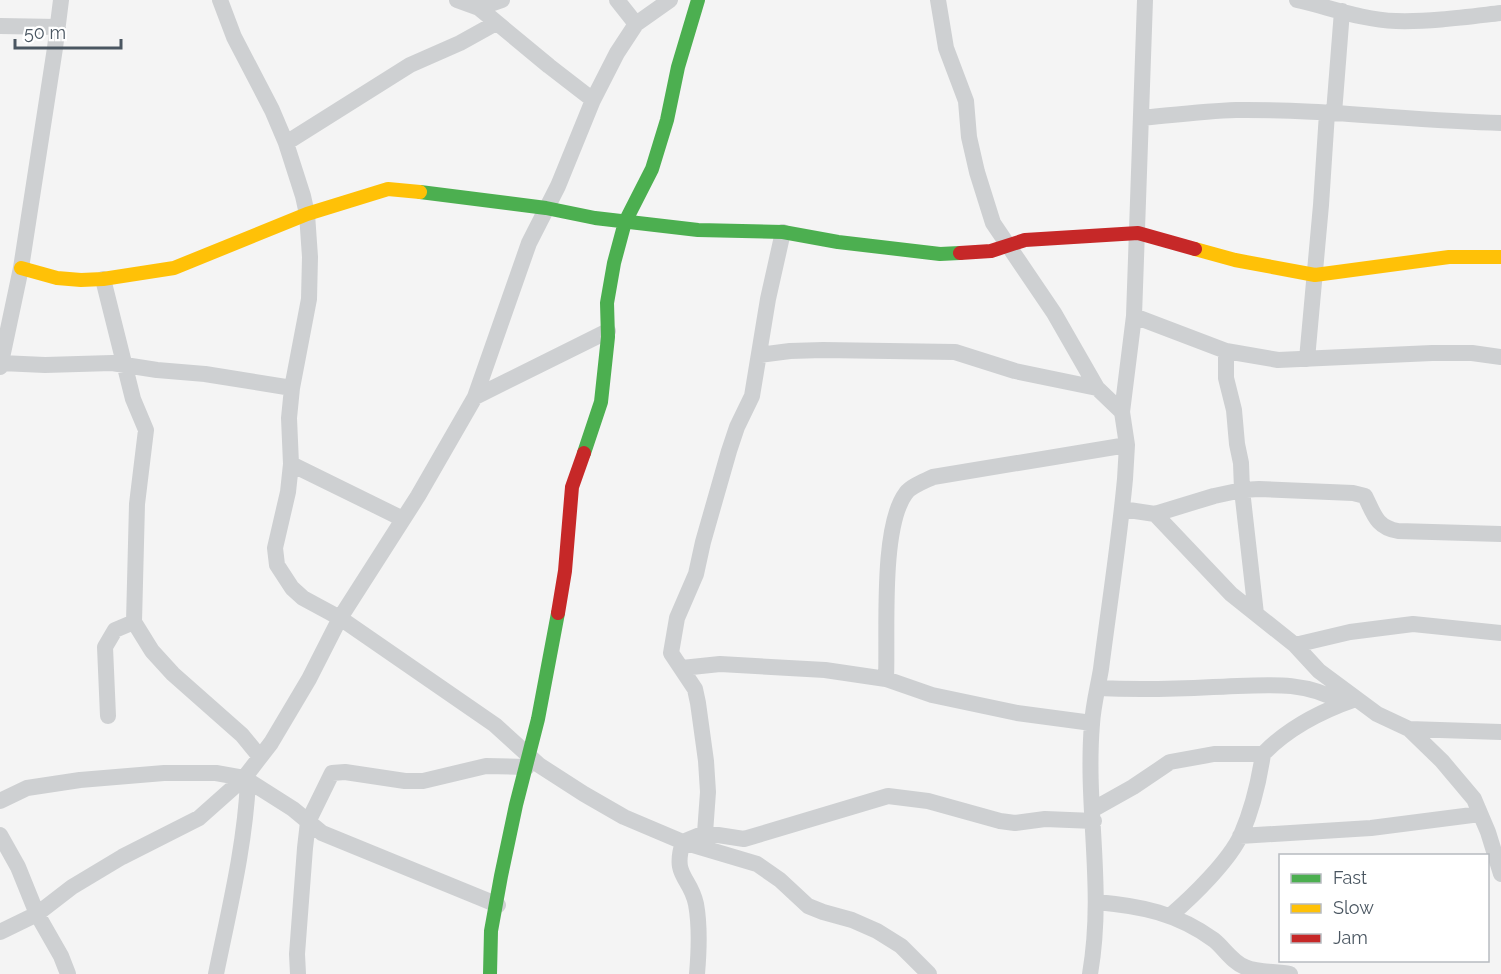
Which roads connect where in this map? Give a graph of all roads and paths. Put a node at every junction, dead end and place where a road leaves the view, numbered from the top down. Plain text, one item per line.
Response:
1 (61, 0) edge
2 (220, 0) edge
3 (457, 0) edge
4 (502, 0) edge
5 (617, 0) edge
6 (670, 0) edge
7 (698, 0) edge
8 (938, 0) edge
9 (1145, 0) edge
10 (1296, 0) edge
11 (479, 8) junction
12 (1342, 11) junction
13 (1501, 13) edge
14 (496, 23) junction
15 (636, 24) junction
16 (0, 26) edge
17 (58, 27) junction
18 (593, 100) junction
19 (1331, 113) junction
20 (1141, 118) junction
21 (1501, 123) edge
22 (286, 144) junction
23 (546, 208) junction
24 (307, 214) junction
25 (625, 222) junction
26 (783, 232) junction
27 (1138, 233) junction
28 (1008, 244) junction
29 (1501, 257) edge
30 (21, 268) junction
31 (1315, 275) junction
32 (103, 279) junction
33 (1134, 316) junction
34 (608, 331) junction
35 (1226, 351) junction
36 (759, 355) junction
37 (1501, 357) edge
38 (1307, 359) junction
39 (1, 365) edge
40 (125, 365) junction
41 (292, 388) junction
42 (1097, 388) junction
43 (475, 397) junction
44 (1122, 412) junction
45 (1127, 445) junction
46 (291, 464) junction
47 (1242, 490) junction
48 (1122, 509) junction
49 (1155, 514) junction
50 (403, 519) junction
51 (1501, 534) edge
52 (1256, 614) junction
53 (340, 618) junction
54 (134, 622) junction
55 (1501, 633) edge
56 (1295, 645) junction
57 (682, 668) junction
58 (886, 679) junction
59 (1098, 688) junction
60 (1349, 701) junction
61 (108, 716) dead end
62 (1092, 723) junction
63 (1409, 729) junction
64 (1501, 732) edge
65 (1263, 754) junction
66 (260, 756) junction
67 (528, 761) junction
68 (246, 779) junction
69 (0, 801) edge
70 (1480, 814) junction
71 (1093, 816) junction
72 (308, 822) junction
73 (1495, 831) edge
74 (705, 833) junction
75 (0, 835) edge
76 (1240, 836) junction
77 (683, 842) junction
78 (1501, 874) edge
79 (1097, 902) junction
80 (498, 905) junction
81 (37, 914) junction
82 (1171, 915) junction
83 (0, 932) edge
84 (68, 974) edge
85 (216, 974) edge
86 (298, 974) edge
87 (490, 974) edge
88 (697, 974) edge
89 (929, 974) edge
90 (1090, 974) edge
91 (1290, 974) edge

1 - 17 street
2 - 22 street
3 - 11 street
4 - 11 street
5 - 15 street
6 - 15 street
7 - 25 street
8 - 28 street
9 - 20 street
10 - 12 street
11 - 14 street
12 - 13 street
12 - 19 street
14 - 18 street
14 - 22 street
15 - 18 street
16 - 17 street
17 - 30 street
18 - 23 street
19 - 20 street
19 - 21 street
19 - 31 street
20 - 27 street
22 - 24 street
23 - 24 street
23 - 25 street
23 - 43 street
24 - 32 street
24 - 41 street
25 - 26 street
25 - 34 street
26 - 28 street
26 - 36 street
27 - 28 street
27 - 31 street
27 - 33 street
28 - 42 street
29 - 31 street
30 - 32 street
30 - 39 street
31 - 38 street
32 - 40 street
33 - 35 street
33 - 44 street
34 - 43 street
34 - 67 street
35 - 38 street
35 - 47 street
36 - 42 street
36 - 57 street
37 - 38 street
39 - 40 street
40 - 41 street
40 - 54 street
41 - 46 street
42 - 44 street
43 - 50 street
44 - 45 street
45 - 48 street
45 - 58 street
46 - 50 street
46 - 53 street
47 - 49 street
47 - 51 street
47 - 52 street
48 - 49 street
48 - 59 street
49 - 52 street
50 - 53 street
52 - 56 street
53 - 66 street
53 - 67 street
54 - 61 street
54 - 66 street
55 - 56 street
56 - 60 street
57 - 58 street
57 - 74 street
58 - 62 street
59 - 60 street
59 - 62 street
60 - 63 street
60 - 65 street
62 - 71 street
63 - 64 street
63 - 70 street
65 - 71 street
65 - 76 street
66 - 68 street
67 - 72 street
67 - 77 street
67 - 80 street
68 - 69 street
68 - 72 street
68 - 81 street
68 - 85 street
70 - 73 street
70 - 76 street
71 - 74 street
71 - 79 street
72 - 80 street
72 - 86 street
73 - 78 street
74 - 77 street
75 - 81 street
76 - 82 street
77 - 88 street
77 - 89 street
79 - 82 street
79 - 90 street
80 - 87 street
81 - 83 street
81 - 84 street
82 - 91 street

